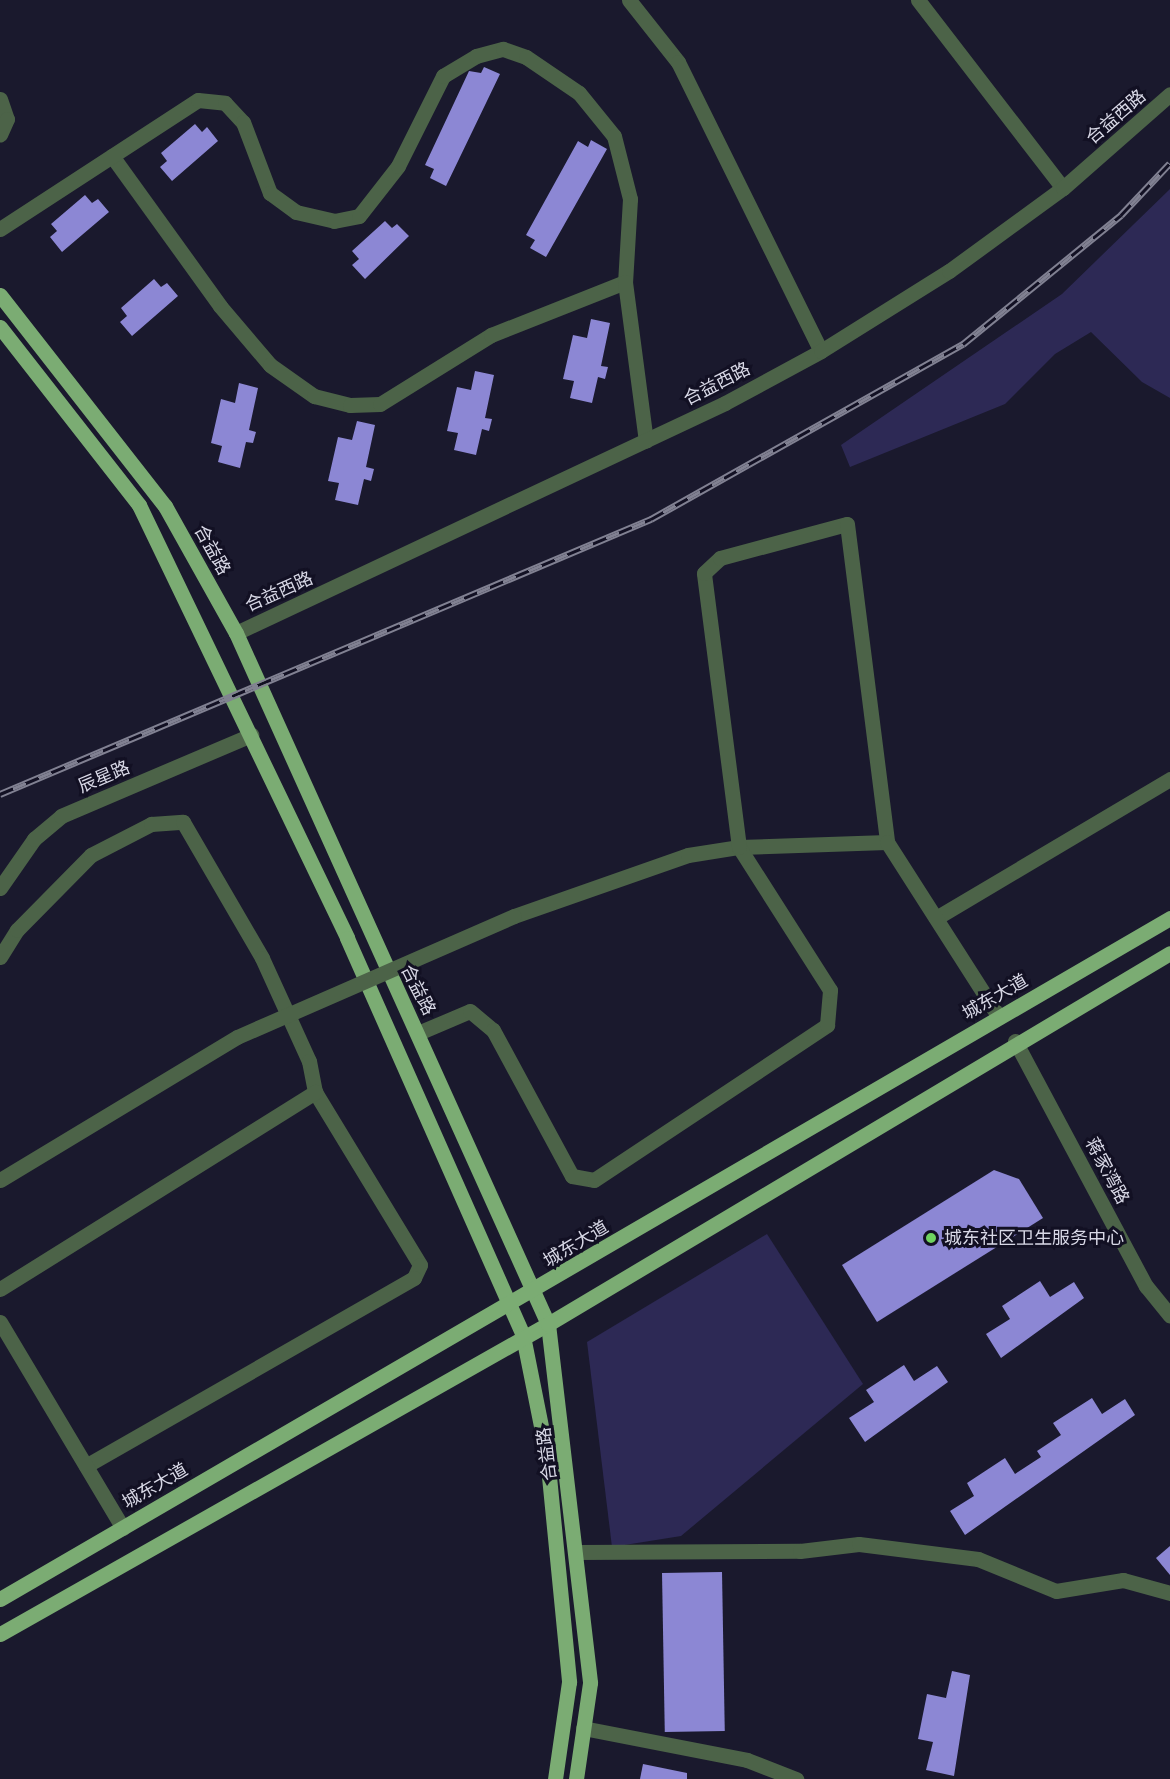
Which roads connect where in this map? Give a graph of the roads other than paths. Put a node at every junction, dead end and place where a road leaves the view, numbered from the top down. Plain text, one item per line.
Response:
1 (628, 0) edge
2 (918, 0) edge
3 (1170, 94) edge
4 (0, 99) edge
5 (0, 135) edge
6 (112, 156) junction
7 (1063, 188) junction
8 (0, 229) edge
9 (625, 282) junction
10 (0, 295) edge
11 (0, 327) edge
12 (821, 351) junction
13 (646, 441) junction
14 (236, 633) junction
15 (251, 735) junction
16 (1170, 780) edge
17 (887, 842) junction
18 (739, 847) junction
19 (0, 888) edge
20 (936, 918) junction
21 (1170, 918) edge
22 (1170, 953) edge
23 (0, 957) edge
24 (999, 1017) junction
25 (418, 1033) junction
26 (1015, 1041) junction
27 (315, 1092) junction
28 (0, 1180) edge
29 (0, 1289) edge
30 (535, 1291) junction
31 (510, 1304) junction
32 (1170, 1316) edge
33 (0, 1322) edge
34 (548, 1324) junction
35 (523, 1336) junction
36 (86, 1466) junction
37 (123, 1528) junction
38 (577, 1552) junction
39 (1170, 1593) edge
40 (0, 1599) edge
41 (0, 1634) edge
42 (583, 1728) junction
43 (555, 1779) edge
44 (576, 1779) edge
45 (796, 1779) edge

1 - 12 street
2 - 7 street
3 - 7 street, 合益西路
4 - 5 street
6 - 8 street
6 - 9 street
6 - 9 street
7 - 12 street, 合益西路
9 - 13 street
10 - 14 main road, 合益路
11 - 15 main road, 合益路
12 - 13 street, 合益西路
13 - 14 street, 合益西路
14 - 25 main road, 合益路
15 - 19 street, 辰星路
15 - 31 main road, 合益路
16 - 20 street
17 - 18 street
17 - 18 street
17 - 20 street
18 - 25 street
18 - 28 street, bridge
20 - 24 street
21 - 24 main road, 城东大道
22 - 26 main road
23 - 27 street
24 - 30 main road, 城东大道
25 - 30 main road, 合益路
26 - 32 street, 蒋家湾路
26 - 34 main road
27 - 29 street
27 - 36 street
30 - 31 main road, 城东大道
30 - 34 main road, 合益路
31 - 35 main road, 合益路
31 - 37 main road, 城东大道
33 - 36 street
34 - 35 main road
34 - 38 main road, 合益路
35 - 41 main road
35 - 43 main road, 合益路
36 - 37 street
37 - 40 main road, 城东大道
38 - 39 street
38 - 42 main road, 合益路
42 - 44 main road, 合益路
42 - 45 street

